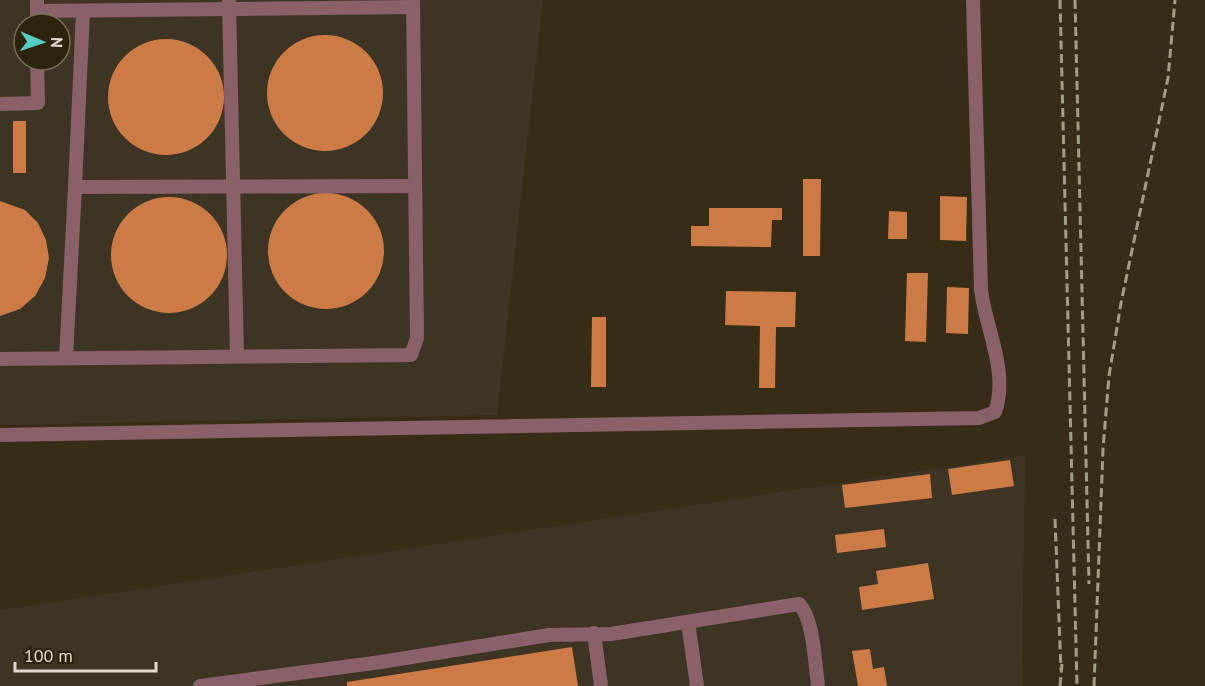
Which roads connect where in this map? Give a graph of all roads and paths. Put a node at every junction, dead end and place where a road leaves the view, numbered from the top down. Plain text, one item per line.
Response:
1 (973, 0) edge
2 (413, 4) edge
3 (230, 5) edge
4 (83, 11) junction
5 (37, 12) edge
6 (38, 72) edge
7 (0, 104) edge
8 (415, 186) junction
9 (233, 187) junction
10 (75, 188) junction
11 (237, 356) junction
12 (66, 358) junction
13 (0, 359) edge
14 (0, 435) edge
15 (688, 622) junction
16 (594, 633) junction
17 (200, 686) edge
18 (601, 686) edge
19 (697, 686) edge
20 (818, 686) edge

1 - 14 street
2 - 3 street
2 - 8 street
3 - 4 street
3 - 9 street
4 - 5 street
4 - 10 street
6 - 7 street
8 - 9 street
8 - 11 street
9 - 10 street
9 - 11 street
10 - 12 street
11 - 12 street
12 - 13 street
15 - 16 street
15 - 19 street
15 - 20 street
16 - 17 street
16 - 18 street

